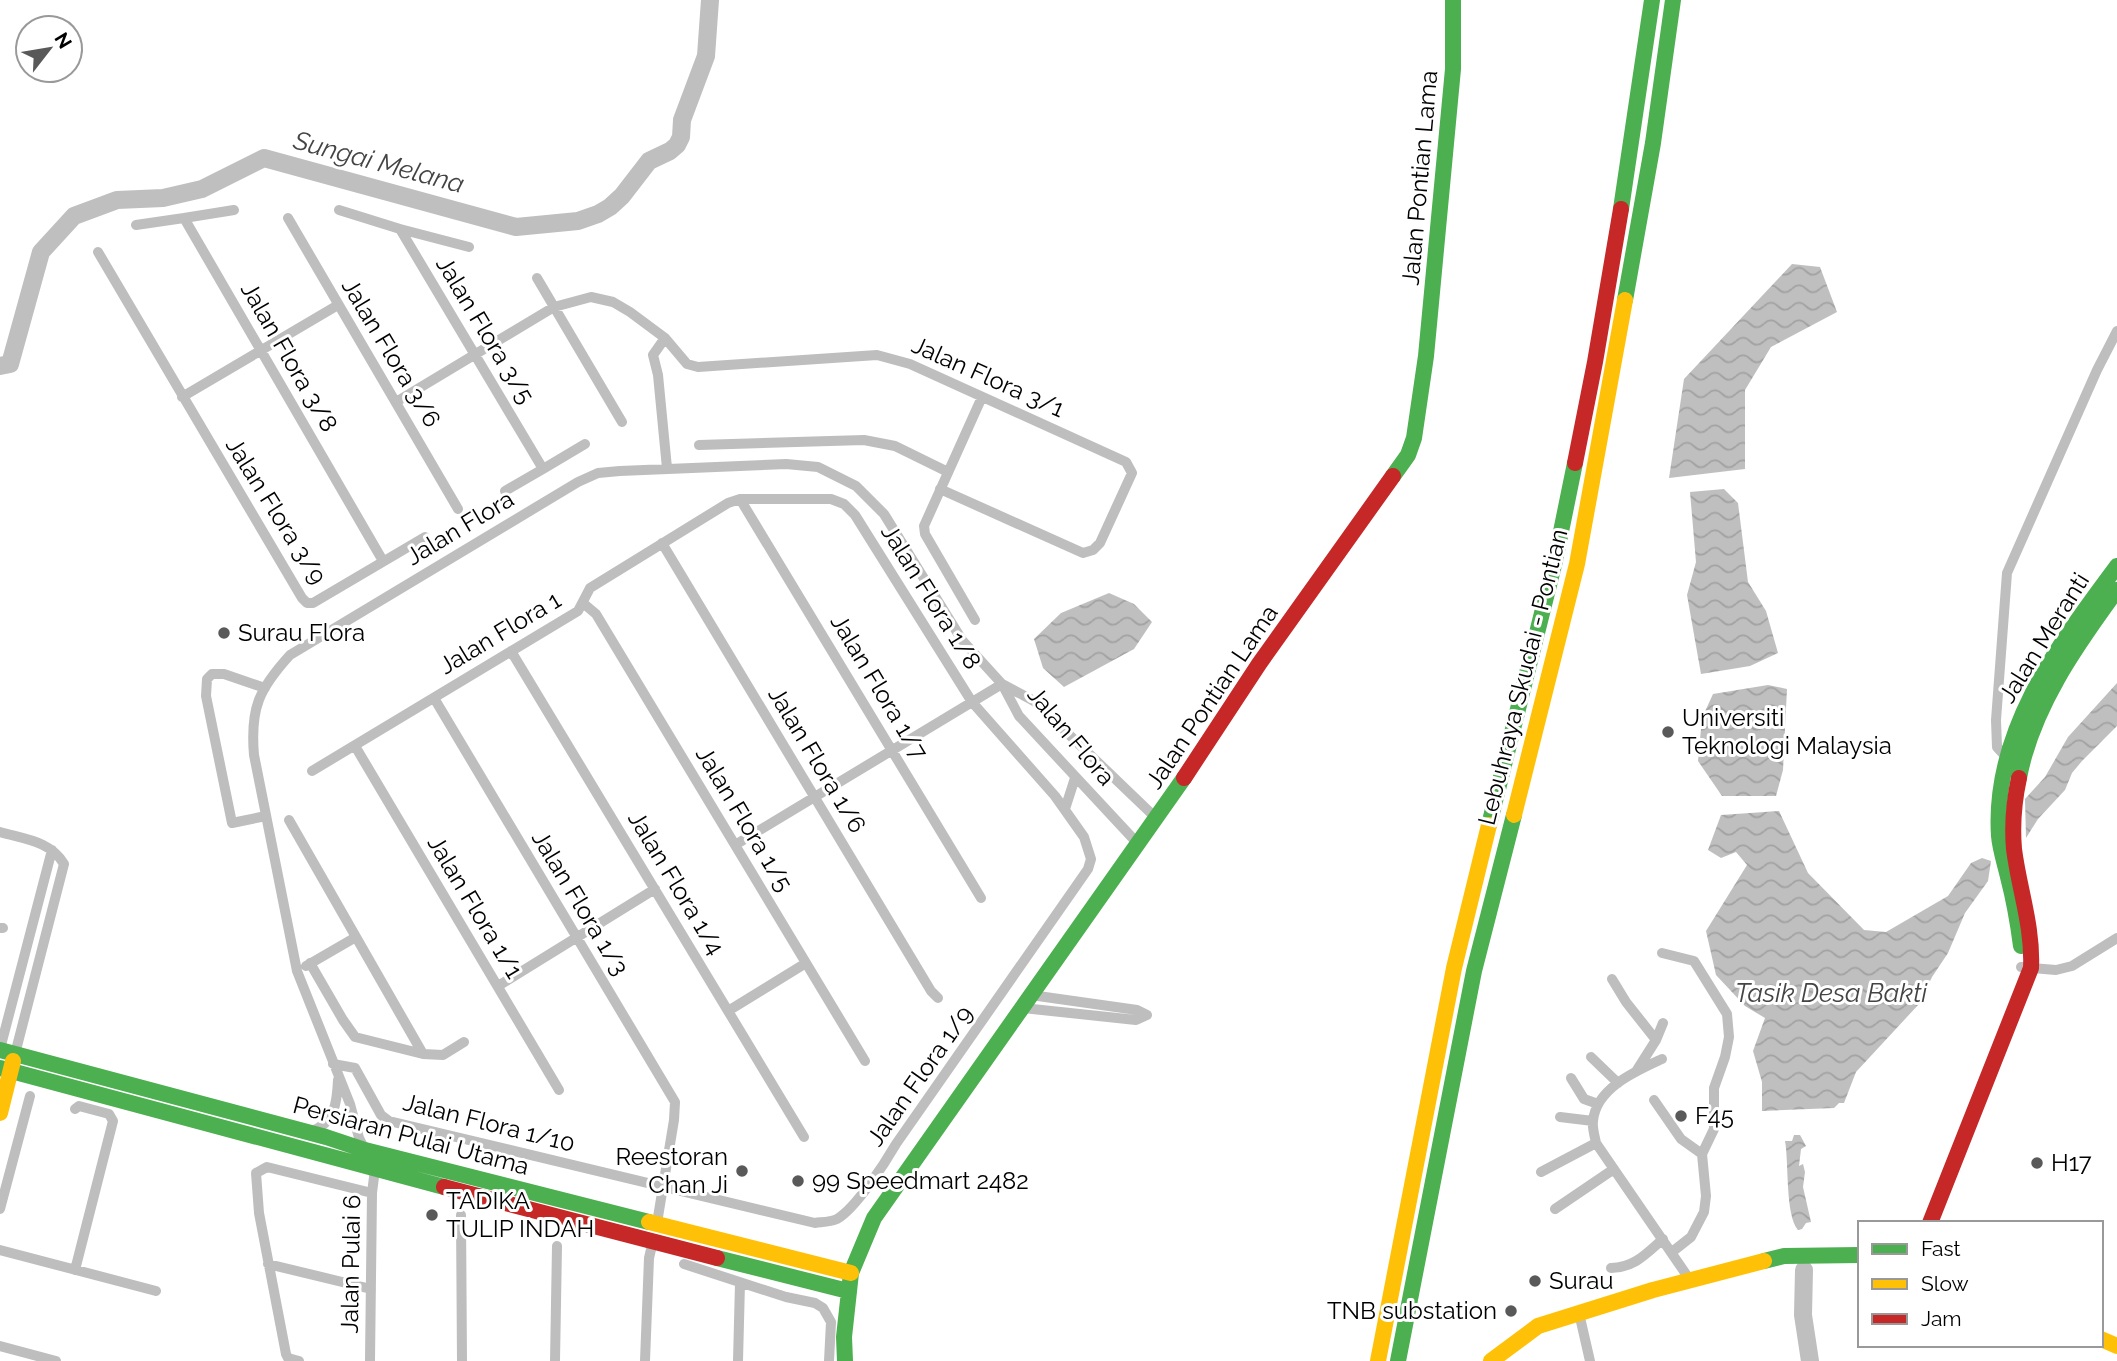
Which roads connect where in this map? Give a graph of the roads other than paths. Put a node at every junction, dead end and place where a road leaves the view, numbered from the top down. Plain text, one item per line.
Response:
1 (1453, 0) edge
2 (1652, 0) edge
3 (1673, 0) edge
4 (234, 210) dead end
5 (339, 210) dead end
6 (184, 218) junction
7 (288, 218) dead end
8 (136, 225) dead end
9 (400, 229) junction
10 (469, 247) dead end
11 (98, 252) dead end
12 (537, 278) dead end
13 (338, 305) junction
14 (554, 307) junction
15 (2117, 331) edge
16 (665, 338) junction
17 (261, 351) junction
18 (475, 355) junction
19 (182, 397) junction
20 (982, 397) junction
21 (396, 402) junction
22 (622, 422) dead end
23 (585, 444) dead end
24 (699, 444) dead end
25 (667, 468) junction
26 (543, 469) junction
27 (948, 472) junction
28 (940, 489) junction
29 (505, 491) dead end
30 (740, 499) junction
31 (458, 509) dead end
32 (855, 515) joint
33 (425, 537) dead end
34 (662, 543) junction
35 (383, 561) junction
36 (2117, 566) edge
37 (2117, 590) edge
38 (583, 603) junction
39 (975, 620) dead end
40 (511, 652) junction
41 (1002, 684) junction
42 (265, 688) junction
43 (433, 698) junction
44 (972, 702) junction
45 (355, 746) junction
46 (892, 750) junction
47 (2008, 760) junction
48 (312, 771) dead end
49 (1075, 778) junction
50 (814, 797) junction
51 (1098, 802) junction
52 (1067, 804) junction
53 (266, 816) junction
54 (1157, 819) junction
55 (289, 820) dead end
56 (0, 832) edge
57 (735, 845) junction
58 (1139, 845) junction
59 (655, 889) junction
60 (981, 898) dead end
61 (356, 937) junction
62 (576, 937) junction
63 (2117, 938) edge
64 (1662, 953) dead end
65 (310, 963) junction
66 (806, 963) junction
67 (2026, 967) junction
68 (297, 971) junction
69 (1612, 979) dead end
70 (498, 986) junction
71 (938, 998) dead end
72 (1027, 1001) junction
73 (728, 1011) junction
74 (1663, 1023) dead end
75 (1656, 1040) junction
76 (464, 1042) dead end
77 (5, 1051) edge
78 (423, 1054) junction
79 (1591, 1057) dead end
80 (1662, 1059) dead end
81 (865, 1061) dead end
82 (332, 1064) junction
83 (6, 1070) edge
84 (1637, 1070) junction
85 (1572, 1077) dead end
86 (338, 1078) junction
87 (1618, 1083) junction
88 (559, 1090) dead end
89 (30, 1096) dead end
90 (1654, 1100) dead end
91 (1598, 1104) junction
92 (75, 1109) dead end
93 (0, 1113) edge
94 (1560, 1117) dead end
95 (1593, 1121) junction
96 (308, 1132) junction
97 (804, 1137) dead end
98 (1596, 1143) junction
99 (365, 1150) junction
100 (1702, 1154) junction
101 (375, 1169) junction
102 (1614, 1170) junction
103 (1541, 1172) dead end
104 (663, 1187) junction
105 (373, 1193) junction
106 (0, 1209) edge
107 (1555, 1209) dead end
108 (461, 1215) dead end
109 (874, 1218) junction
110 (1931, 1221) edge
111 (657, 1223) junction
112 (1663, 1239) junction
113 (653, 1241) junction
114 (557, 1246) dead end
115 (0, 1250) edge
116 (1672, 1252) junction
117 (1858, 1255) edge
118 (268, 1264) junction
119 (684, 1264) dead end
120 (812, 1264) junction
121 (1611, 1268) dead end
122 (75, 1270) junction
123 (851, 1273) junction
124 (802, 1279) junction
125 (1690, 1280) junction
126 (740, 1283) junction
127 (371, 1289) junction
128 (156, 1291) dead end
129 (848, 1291) junction
130 (1579, 1313) junction
131 (844, 1338) junction
132 (0, 1346) edge
133 (294, 1359) edge
134 (53, 1361) edge
135 (370, 1361) edge
136 (462, 1361) edge
137 (555, 1361) edge
138 (645, 1361) edge
139 (738, 1361) edge
140 (829, 1361) edge
141 (845, 1361) edge
142 (1378, 1361) edge
143 (1398, 1361) edge
144 (1492, 1361) edge
145 (1590, 1361) edge

1 - 54 main road, Jalan Pontian Lama
2 - 142 main road, Lebuhraya Skudai - Pontian
3 - 143 main road, Lebuhraya Skudai - Pontian
4 - 6 street
5 - 9 street
6 - 8 street
6 - 17 street, Jalan Flora 3/8
7 - 13 street, Jalan Flora 3/6
9 - 10 street
9 - 18 street, Jalan Flora 3/5
11 - 19 street
12 - 14 street
13 - 17 street
13 - 21 street, Jalan Flora 3/6
14 - 16 street, Jalan Flora 3/1
14 - 18 street, Jalan Flora 3/1
14 - 22 street
15 - 47 street
16 - 20 street, Jalan Flora 3/1
16 - 25 street
17 - 19 street
17 - 35 street, Jalan Flora 3/8
18 - 21 street, Jalan Flora 3/1
18 - 26 street, Jalan Flora 3/5
19 - 35 street, Jalan Flora 3/9
20 - 27 street
20 - 28 street, Jalan Flora 3/1
21 - 31 street, Jalan Flora 3/6
23 - 26 street
24 - 27 street
25 - 41 street, Jalan Flora
25 - 42 street, Jalan Flora
26 - 29 street
27 - 28 street
28 - 39 street
30 - 32 street, Jalan Flora 1
30 - 34 street, Jalan Flora 1
30 - 46 street, Jalan Flora 1/7
32 - 44 street, Jalan Flora 1/8
33 - 35 street, Jalan Flora 3/9
34 - 38 street, Jalan Flora 1
34 - 50 street, Jalan Flora 1/6
36 - 47 main road, Jalan Meranti
37 - 67 main road, Jalan Meranti
38 - 40 street, Jalan Flora 1
38 - 57 street, Jalan Flora 1/5
40 - 43 street, Jalan Flora 1
40 - 59 street, Jalan Flora 1/4
41 - 44 street
41 - 49 street, Jalan Flora
41 - 54 street, Jalan Flora
42 - 53 street, Jalan Flora
42 - 53 street
43 - 45 street, Jalan Flora 1
43 - 62 street, Jalan Flora 1/3
44 - 46 street
44 - 52 street, Jalan Flora 1/8
45 - 48 street, Jalan Flora 1
45 - 70 street, Jalan Flora 1/1
46 - 50 street
46 - 60 street, Jalan Flora 1/7
47 - 67 main road, Jalan Meranti
49 - 51 street, Jalan Flora
49 - 52 street
50 - 57 street
50 - 71 street, Jalan Flora 1/6
51 - 52 street
51 - 58 street, Jalan Flora
52 - 104 street, Jalan Flora 1/9
53 - 68 street, Jalan Flora
54 - 58 main road, Jalan Pontian Lama
55 - 61 street
56 - 77 street
57 - 66 street, Jalan Flora 1/5
58 - 72 main road, Jalan Pontian Lama
59 - 62 street
59 - 73 street, Jalan Flora 1/4
61 - 65 street
61 - 78 street
62 - 70 street
62 - 104 street, Jalan Flora 1/3
63 - 67 street
64 - 100 street
65 - 68 street
65 - 78 street
66 - 73 street
66 - 81 street, Jalan Flora 1/5
67 - 110 main road, Jalan Meranti
68 - 82 street, Jalan Flora
69 - 75 street
70 - 88 street, Jalan Flora 1/1
72 - 72 street
72 - 109 main road, Jalan Pontian Lama
73 - 97 street, Jalan Flora 1/4
74 - 75 street
75 - 84 street
76 - 78 street
77 - 83 main road
77 - 96 main road, Persiaran Pulai Utama
79 - 87 street
80 - 84 street
82 - 86 street, Jalan Flora
82 - 104 street, Jalan Flora 1/10
83 - 93 main road
83 - 101 main road, Persiaran Pulai Utama
84 - 87 street
85 - 91 street
86 - 96 street
86 - 99 street, Jalan Flora
87 - 91 street
89 - 106 street
90 - 100 street
91 - 95 street
92 - 122 street
94 - 95 street
95 - 98 street
96 - 99 main road, Persiaran Pulai Utama
98 - 102 street
98 - 103 street
99 - 111 main road, Persiaran Pulai Utama
100 - 116 street
101 - 105 street, Jalan Pulai 6
101 - 113 main road, Persiaran Pulai Utama
102 - 107 street
102 - 112 street
104 - 111 street, Jalan Flora 1/3
105 - 118 street
105 - 127 street, Jalan Pulai 6
108 - 136 street
109 - 120 main road
109 - 123 main road, Jalan Pontian Lama
111 - 113 main road
111 - 120 main road, Persiaran Pulai Utama
112 - 116 street
112 - 121 street
113 - 124 main road, Persiaran Pulai Utama
113 - 138 street
114 - 137 street
115 - 122 street
116 - 125 street
117 - 125 main road
118 - 127 street
118 - 133 street
119 - 126 street
120 - 123 main road, Persiaran Pulai Utama
122 - 128 street
123 - 129 main road, Jalan Pontian Lama
124 - 129 main road, Persiaran Pulai Utama
124 - 131 main road
125 - 130 main road
126 - 139 street
126 - 140 street
127 - 135 street, Jalan Pulai 6
129 - 131 main road, Jalan Pontian Lama
130 - 144 main road
130 - 145 street
131 - 141 main road, Jalan Pontian Lama
132 - 134 street

